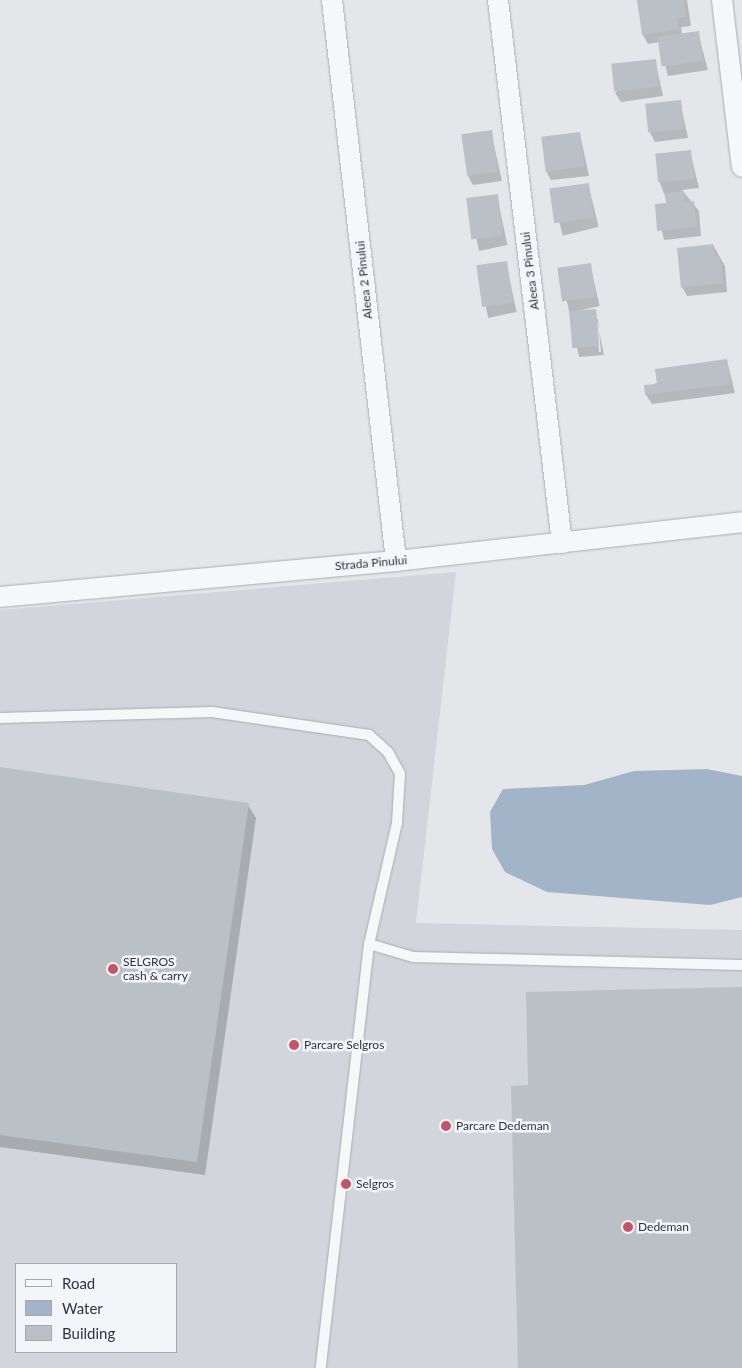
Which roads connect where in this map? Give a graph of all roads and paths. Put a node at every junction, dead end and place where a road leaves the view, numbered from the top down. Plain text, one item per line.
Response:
1 (332, 0) edge
2 (498, 0) edge
3 (722, 0) edge
4 (736, 70) edge
5 (742, 167) edge
6 (742, 522) edge
7 (562, 543) junction
8 (396, 561) junction
9 (0, 597) edge
10 (0, 718) edge
11 (369, 944) junction
12 (742, 965) edge
13 (321, 1368) edge

1 - 8 street, Aleea 2 Pinului
2 - 7 street, Aleea 3 Pinului
3 - 4 street
4 - 5 street
6 - 7 street, Strada Pinului
7 - 8 street, Strada Pinului
8 - 9 street, Strada Pinului
10 - 11 lane
11 - 12 lane
11 - 13 lane

